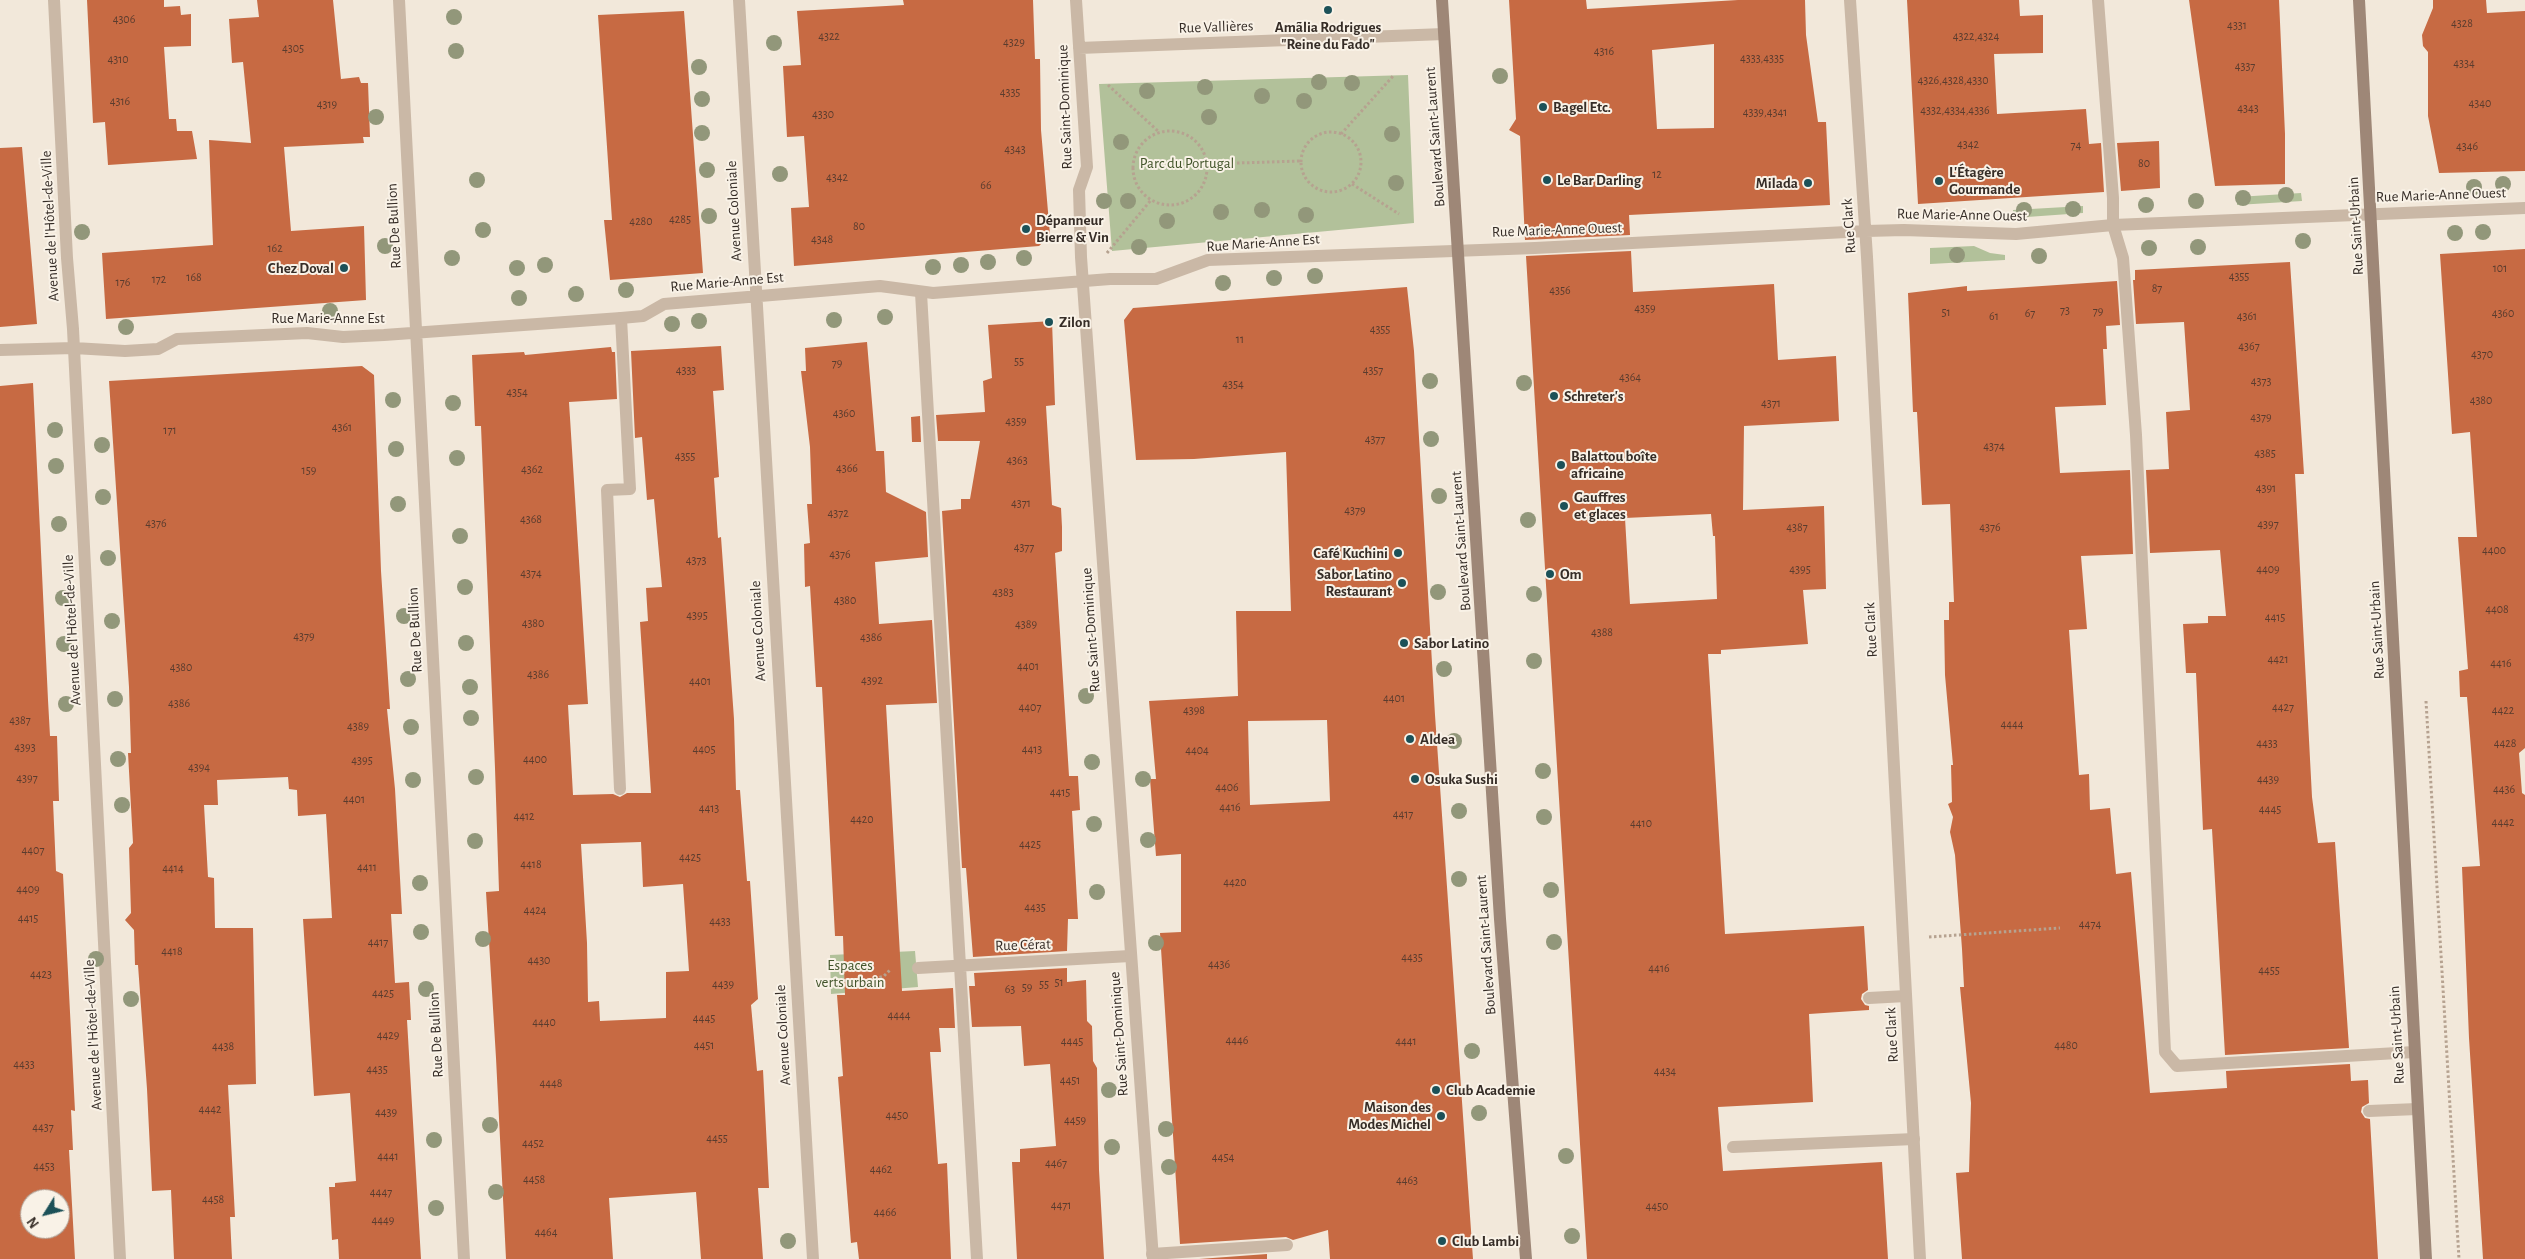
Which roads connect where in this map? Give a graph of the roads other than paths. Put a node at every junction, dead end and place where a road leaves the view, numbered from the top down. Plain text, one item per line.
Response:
1 (54, 0) edge
2 (399, 0) edge
3 (739, 0) edge
4 (1076, 0) edge
5 (1442, 0) edge
6 (1850, 0) edge
7 (2098, 0) edge
8 (2359, 0) edge
9 (1444, 34) junction
10 (1079, 48) junction
11 (2525, 208) edge
12 (2372, 214) junction
13 (2113, 225) junction
14 (1866, 231) junction
15 (1459, 250) junction
16 (1083, 281) junction
17 (921, 293) junction
18 (756, 296) junction
19 (621, 318) junction
20 (415, 332) junction
21 (74, 348) junction
22 (0, 350) edge
23 (620, 789) dead end
24 (1130, 956) junction
25 (960, 964) junction
26 (918, 968) road end
27 (1906, 996) junction
28 (1869, 998) dead end
29 (2414, 1052) junction
30 (2417, 1109) junction
31 (2369, 1111) dead end
32 (1914, 1139) junction
33 (1733, 1147) dead end
34 (1288, 1245) dead end
35 (1152, 1256) edge
36 (120, 1259) edge
37 (464, 1259) edge
38 (813, 1259) edge
39 (977, 1259) edge
40 (1526, 1259) edge
41 (1920, 1259) edge
42 (2426, 1259) edge

1 - 21 street, Avenue de l'Hôtel-de-Ville
2 - 20 street, Rue De Bullion
3 - 18 street, Avenue Coloniale
4 - 10 street, Rue Saint-Dominique
5 - 9 main road, Boulevard Saint-Laurent
6 - 14 street, Rue Clark
7 - 13 street
8 - 12 main road, Rue Saint-Urbain
9 - 10 street, Rue Vallières
9 - 15 main road, Boulevard Saint-Laurent
10 - 16 street, Rue Saint-Dominique
11 - 12 street, Rue Marie-Anne Ouest
12 - 13 street, Rue Marie-Anne Ouest
12 - 29 main road, Rue Saint-Urbain
13 - 14 street, Rue Marie-Anne Ouest
13 - 29 street
14 - 15 street, Rue Marie-Anne Ouest
14 - 27 street, Rue Clark
15 - 16 street, Rue Marie-Anne Est
15 - 40 main road, Boulevard Saint-Laurent
16 - 17 street, Rue Marie-Anne Est
16 - 24 street, Rue Saint-Dominique
17 - 18 street, Rue Marie-Anne Est
17 - 25 street
18 - 19 street, Rue Marie-Anne Est
18 - 38 street, Avenue Coloniale
19 - 20 street, Rue Marie-Anne Est
19 - 23 street
20 - 21 street, Rue Marie-Anne Est
20 - 37 street, Rue De Bullion
21 - 22 street, Rue Marie-Anne Est
21 - 36 street, Avenue de l'Hôtel-de-Ville
24 - 25 street, Rue Cérat
24 - 35 street, Rue Saint-Dominique
25 - 26 street, Rue Cérat
25 - 39 street
27 - 28 street
27 - 32 street, Rue Clark
29 - 30 main road, Rue Saint-Urbain
30 - 31 street
30 - 42 main road, Rue Saint-Urbain
32 - 33 street
32 - 41 street, Rue Clark
34 - 35 street

